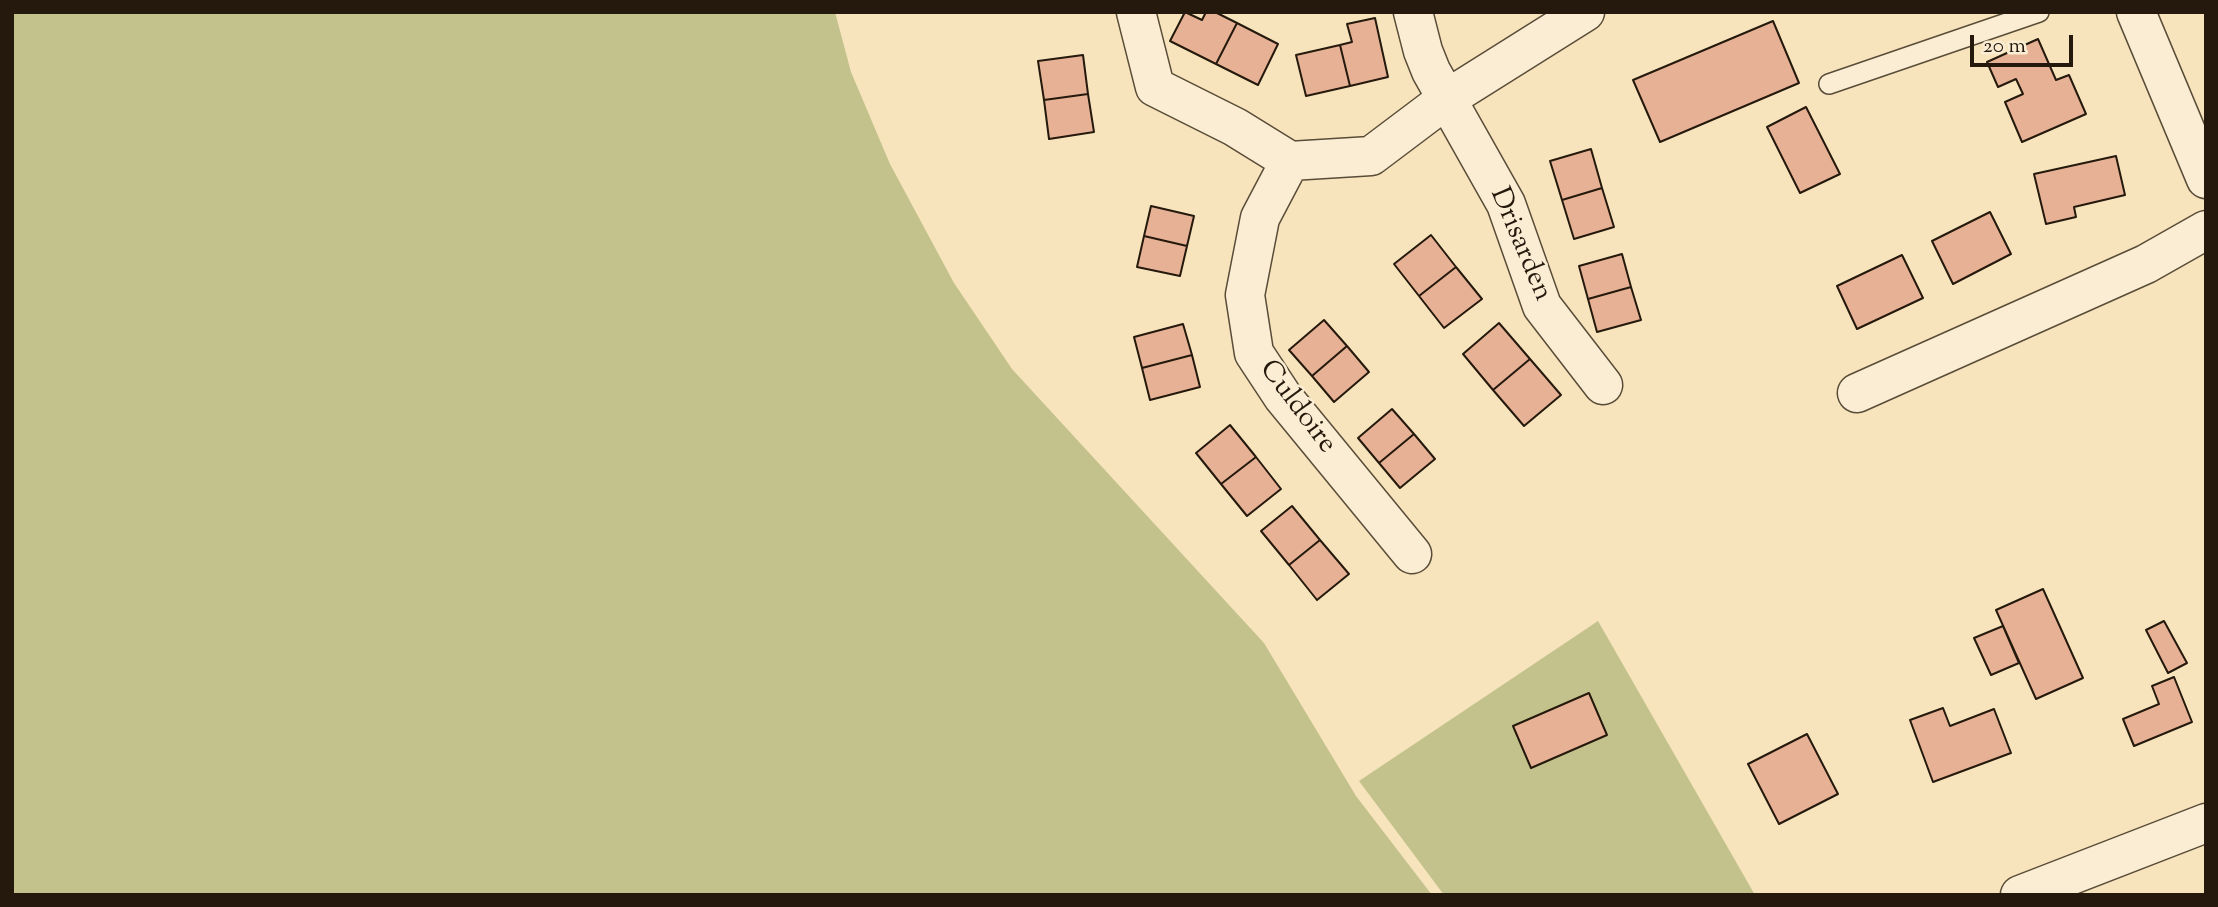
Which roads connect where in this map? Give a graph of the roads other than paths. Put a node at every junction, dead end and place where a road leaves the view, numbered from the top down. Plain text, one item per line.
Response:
1 (1136, 12) edge
2 (1413, 12) edge
3 (1585, 12) edge
4 (2039, 12) edge
5 (2136, 12) edge
6 (1829, 84) dead end
7 (1448, 98) junction
8 (1290, 161) junction
9 (2206, 179) edge
10 (2206, 230) edge
11 (1603, 384) dead end
12 (1857, 393) dead end
13 (1412, 554) dead end
14 (2206, 823) edge
15 (2020, 895) edge

1 - 8 street
2 - 7 street, Drisarden
3 - 7 street
4 - 6 lane
5 - 9 street
7 - 8 street
7 - 11 street, Drisarden
8 - 13 street, Culdoire
10 - 12 street
14 - 15 street

